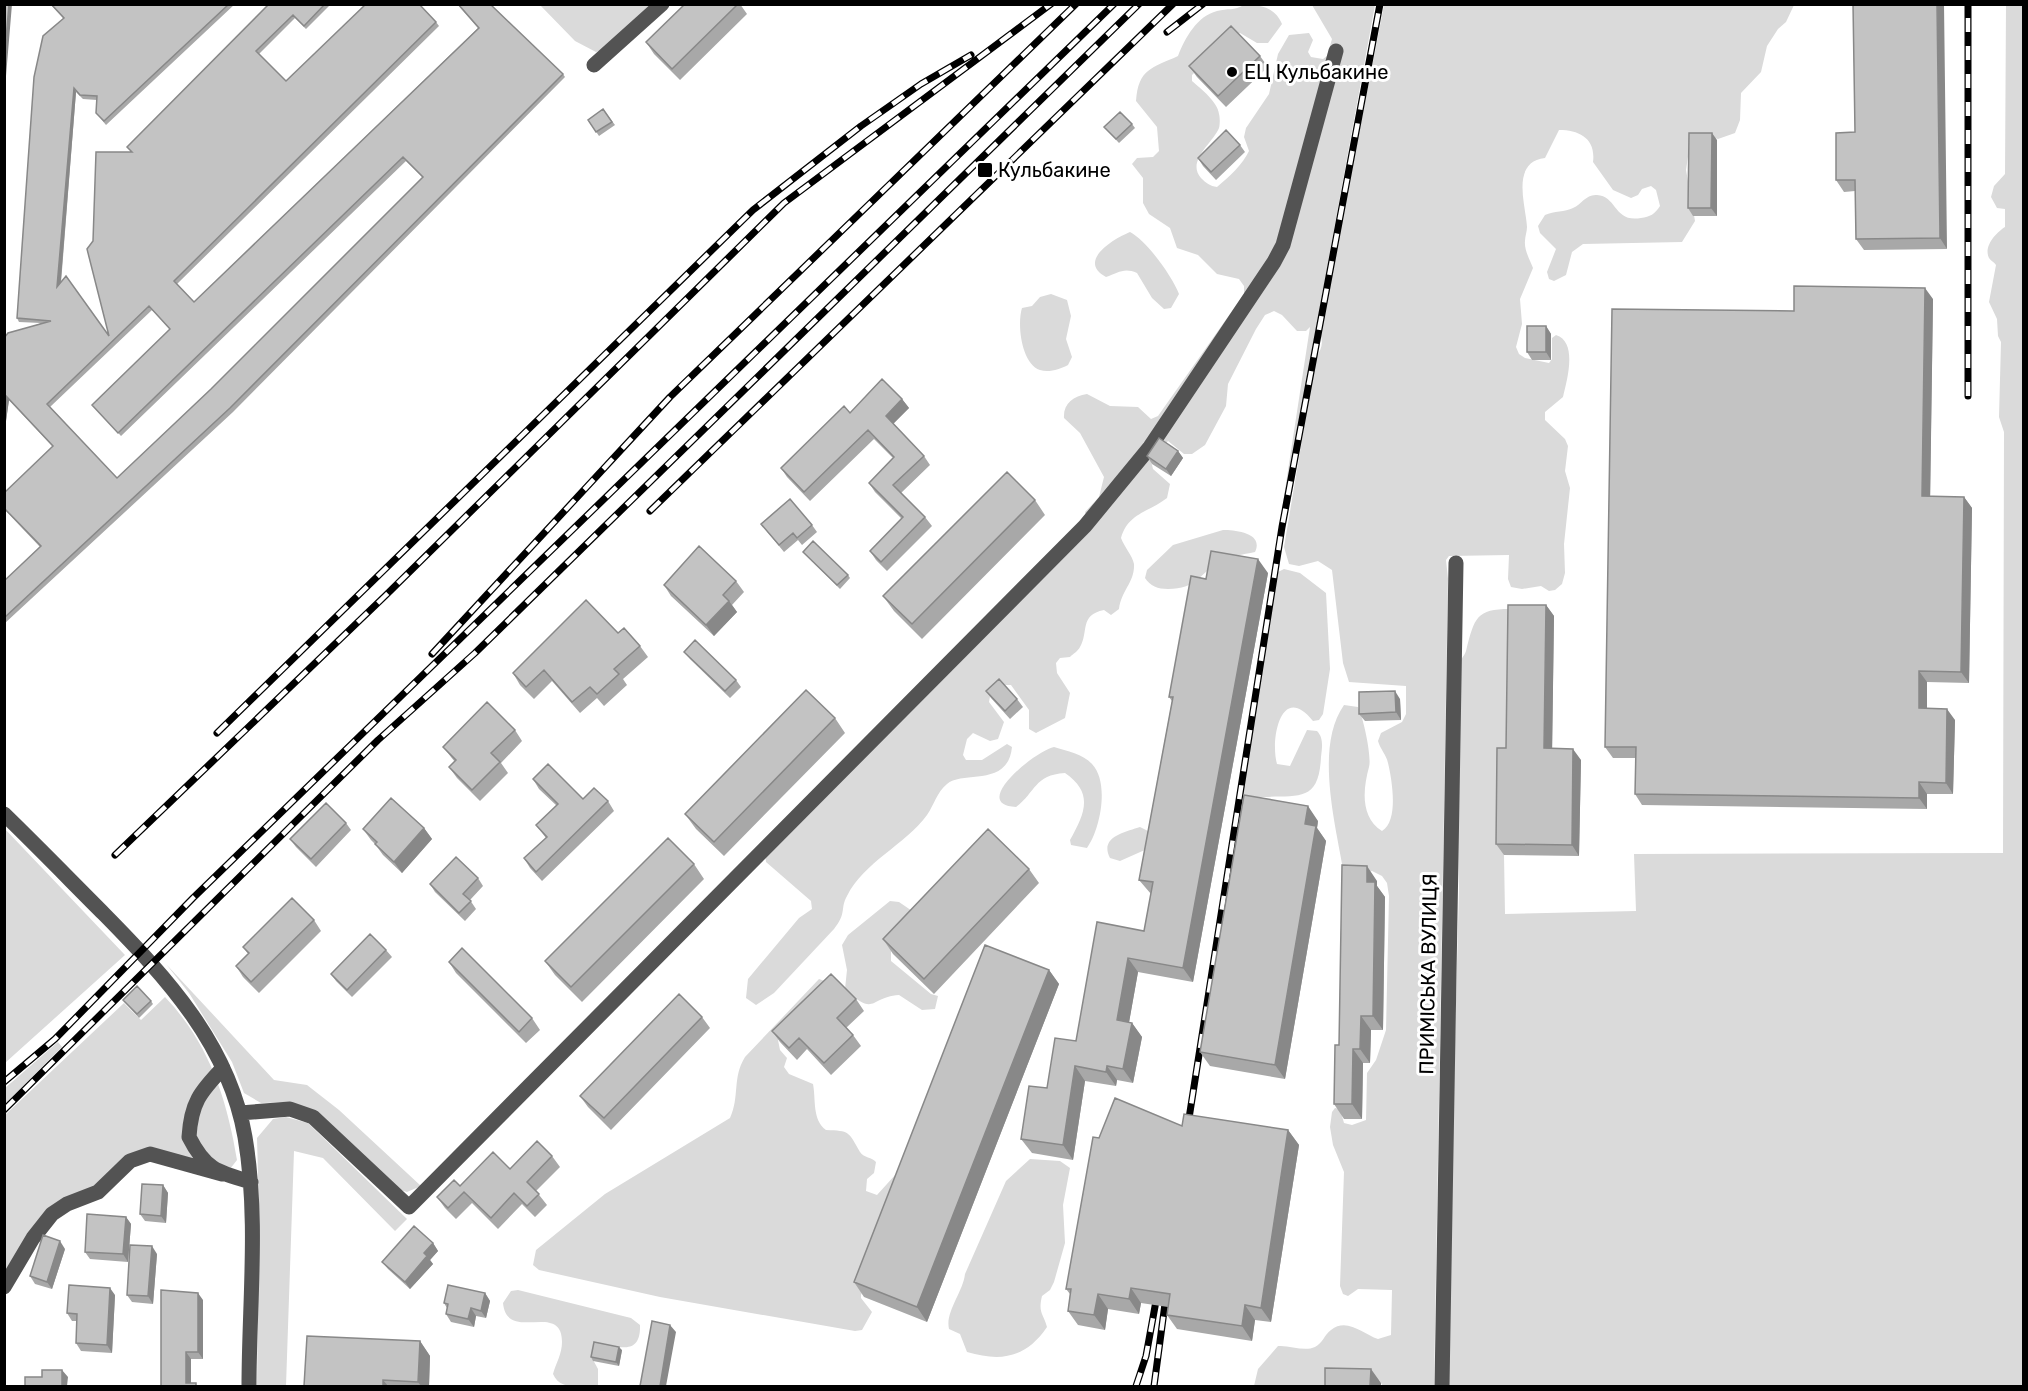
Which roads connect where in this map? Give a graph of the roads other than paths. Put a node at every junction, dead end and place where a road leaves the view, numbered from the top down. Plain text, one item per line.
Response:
1 (662, 4) edge
2 (1336, 51) dead end
3 (594, 65) dead end
4 (1456, 562) dead end
5 (4, 814) edge
6 (224, 1068) junction
7 (240, 1113) junction
8 (222, 1174) junction
9 (251, 1182) junction
10 (4, 1287) edge
11 (249, 1386) edge
12 (1442, 1386) edge

1 - 3 street
2 - 7 street
4 - 12 street, ПРИМІСЬКА ВУЛИЦЯ
5 - 6 street
6 - 7 street
6 - 8 street
7 - 9 street
8 - 9 street
8 - 10 street
9 - 11 street

